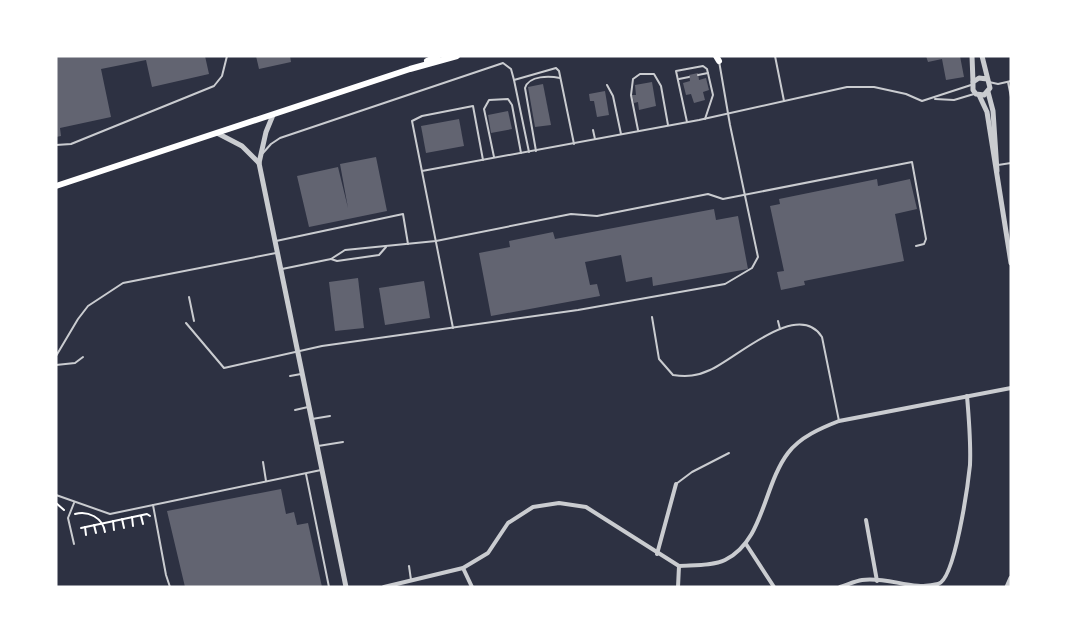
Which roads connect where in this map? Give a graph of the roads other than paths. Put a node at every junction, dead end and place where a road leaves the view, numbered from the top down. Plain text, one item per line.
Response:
1 (227, 56) edge
2 (438, 56) edge
3 (458, 56) edge
4 (775, 56) edge
5 (972, 56) edge
6 (982, 56) edge
7 (718, 58) edge
8 (410, 69) junction
9 (708, 73) junction
10 (698, 75) dead end
11 (689, 77) dead end
12 (560, 78) junction
13 (678, 79) junction
14 (514, 80) junction
15 (988, 81) junction
16 (1010, 82) edge
17 (973, 83) junction
18 (998, 84) junction
19 (607, 85) dead end
20 (989, 91) junction
21 (978, 95) junction
22 (1011, 97) edge
23 (933, 99) junction
24 (784, 100) junction
25 (728, 113) junction
26 (274, 115) junction
27 (705, 119) junction
28 (687, 122) junction
29 (668, 124) junction
30 (593, 130) dead end
31 (638, 131) junction
32 (217, 133) junction
33 (621, 134) junction
34 (595, 139) junction
35 (574, 144) junction
36 (56, 145) edge
37 (536, 151) junction
38 (529, 152) junction
39 (521, 154) junction
40 (494, 158) junction
41 (483, 160) junction
42 (259, 163) junction
43 (1011, 163) edge
44 (998, 165) junction
45 (422, 171) junction
46 (997, 174) junction
47 (56, 186) edge
48 (744, 196) junction
49 (276, 240) junction
50 (436, 242) junction
51 (408, 244) junction
52 (916, 246) dead end
53 (386, 247) junction
54 (278, 252) junction
55 (331, 259) junction
56 (1011, 263) edge
57 (282, 269) junction
58 (189, 297) dead end
59 (652, 317) dead end
60 (194, 321) dead end
61 (778, 321) dead end
62 (186, 323) dead end
63 (453, 328) junction
64 (780, 329) junction
65 (299, 353) junction
66 (56, 356) edge
67 (83, 357) dead end
68 (56, 365) edge
69 (303, 373) junction
70 (290, 376) dead end
71 (1011, 388) edge
72 (967, 396) junction
73 (310, 407) junction
74 (296, 410) dead end
75 (330, 416) dead end
76 (312, 419) junction
77 (839, 421) junction
78 (343, 442) dead end
79 (318, 446) junction
80 (729, 453) dead end
81 (263, 462) dead end
82 (323, 470) junction
83 (306, 473) junction
84 (266, 481) junction
85 (676, 484) joint
86 (56, 496) edge
87 (74, 502) junction
88 (153, 505) junction
89 (866, 520) dead end
90 (74, 544) dead end
91 (746, 544) junction
92 (658, 554) junction
93 (409, 566) dead end
94 (679, 566) junction
95 (463, 568) junction
96 (1011, 578) edge
97 (411, 580) junction
98 (877, 581) junction
99 (170, 587) edge
100 (329, 587) edge
101 (346, 587) edge
102 (384, 587) edge
103 (472, 587) edge
104 (678, 587) edge
105 (774, 587) edge
106 (840, 587) edge
107 (1008, 587) edge

1 - 36 lane
2 - 8 main road
3 - 8 main road
4 - 24 lane
5 - 17 street
6 - 15 street
7 - 25 lane
8 - 26 main road
9 - 10 lane
9 - 13 lane
9 - 27 lane
11 - 13 lane
12 - 14 lane
12 - 35 lane
12 - 37 lane
13 - 28 lane
14 - 38 lane
14 - 42 lane
15 - 17 street
15 - 18 lane
15 - 20 street
16 - 18 lane
16 - 22 lane
17 - 21 street
17 - 23 lane
18 - 20 lane
19 - 33 lane
20 - 21 street
20 - 44 street
21 - 23 lane
21 - 46 street
23 - 24 lane
24 - 25 lane
25 - 27 lane
25 - 48 lane
26 - 32 main road
26 - 42 street
27 - 28 lane
28 - 29 lane
29 - 31 lane
29 - 31 lane
30 - 34 lane
31 - 33 lane
32 - 42 street
32 - 47 main road
33 - 34 lane
34 - 35 lane
35 - 37 lane
37 - 38 lane
38 - 39 lane
39 - 40 lane
39 - 40 lane
40 - 41 lane
41 - 45 lane
41 - 45 lane
42 - 49 street
43 - 44 lane
44 - 46 street
45 - 50 lane
46 - 56 street
48 - 50 lane
48 - 52 lane
48 - 63 lane
49 - 51 lane
49 - 54 street
50 - 51 lane
50 - 63 lane
51 - 53 lane
53 - 55 lane
53 - 55 lane
54 - 57 street
54 - 66 lane
55 - 57 lane
57 - 65 street
58 - 60 lane
59 - 64 lane
61 - 64 lane
62 - 65 lane
63 - 65 lane
64 - 77 lane
65 - 69 street
67 - 68 lane
69 - 70 lane
69 - 73 street
71 - 72 street
72 - 77 street
72 - 98 street
73 - 74 lane
73 - 76 street
75 - 76 lane
76 - 79 street
77 - 91 street
78 - 79 lane
79 - 82 street
80 - 85 lane
81 - 84 lane
82 - 83 lane
82 - 101 street
83 - 84 lane
83 - 100 lane
84 - 88 lane
85 - 92 street
86 - 87 lane
87 - 88 lane
87 - 90 lane
88 - 99 lane
89 - 98 street
91 - 94 street
91 - 105 street
92 - 94 street
92 - 95 street
93 - 97 lane
94 - 104 street
95 - 97 street
95 - 103 street
96 - 107 street
97 - 102 street
98 - 106 street

